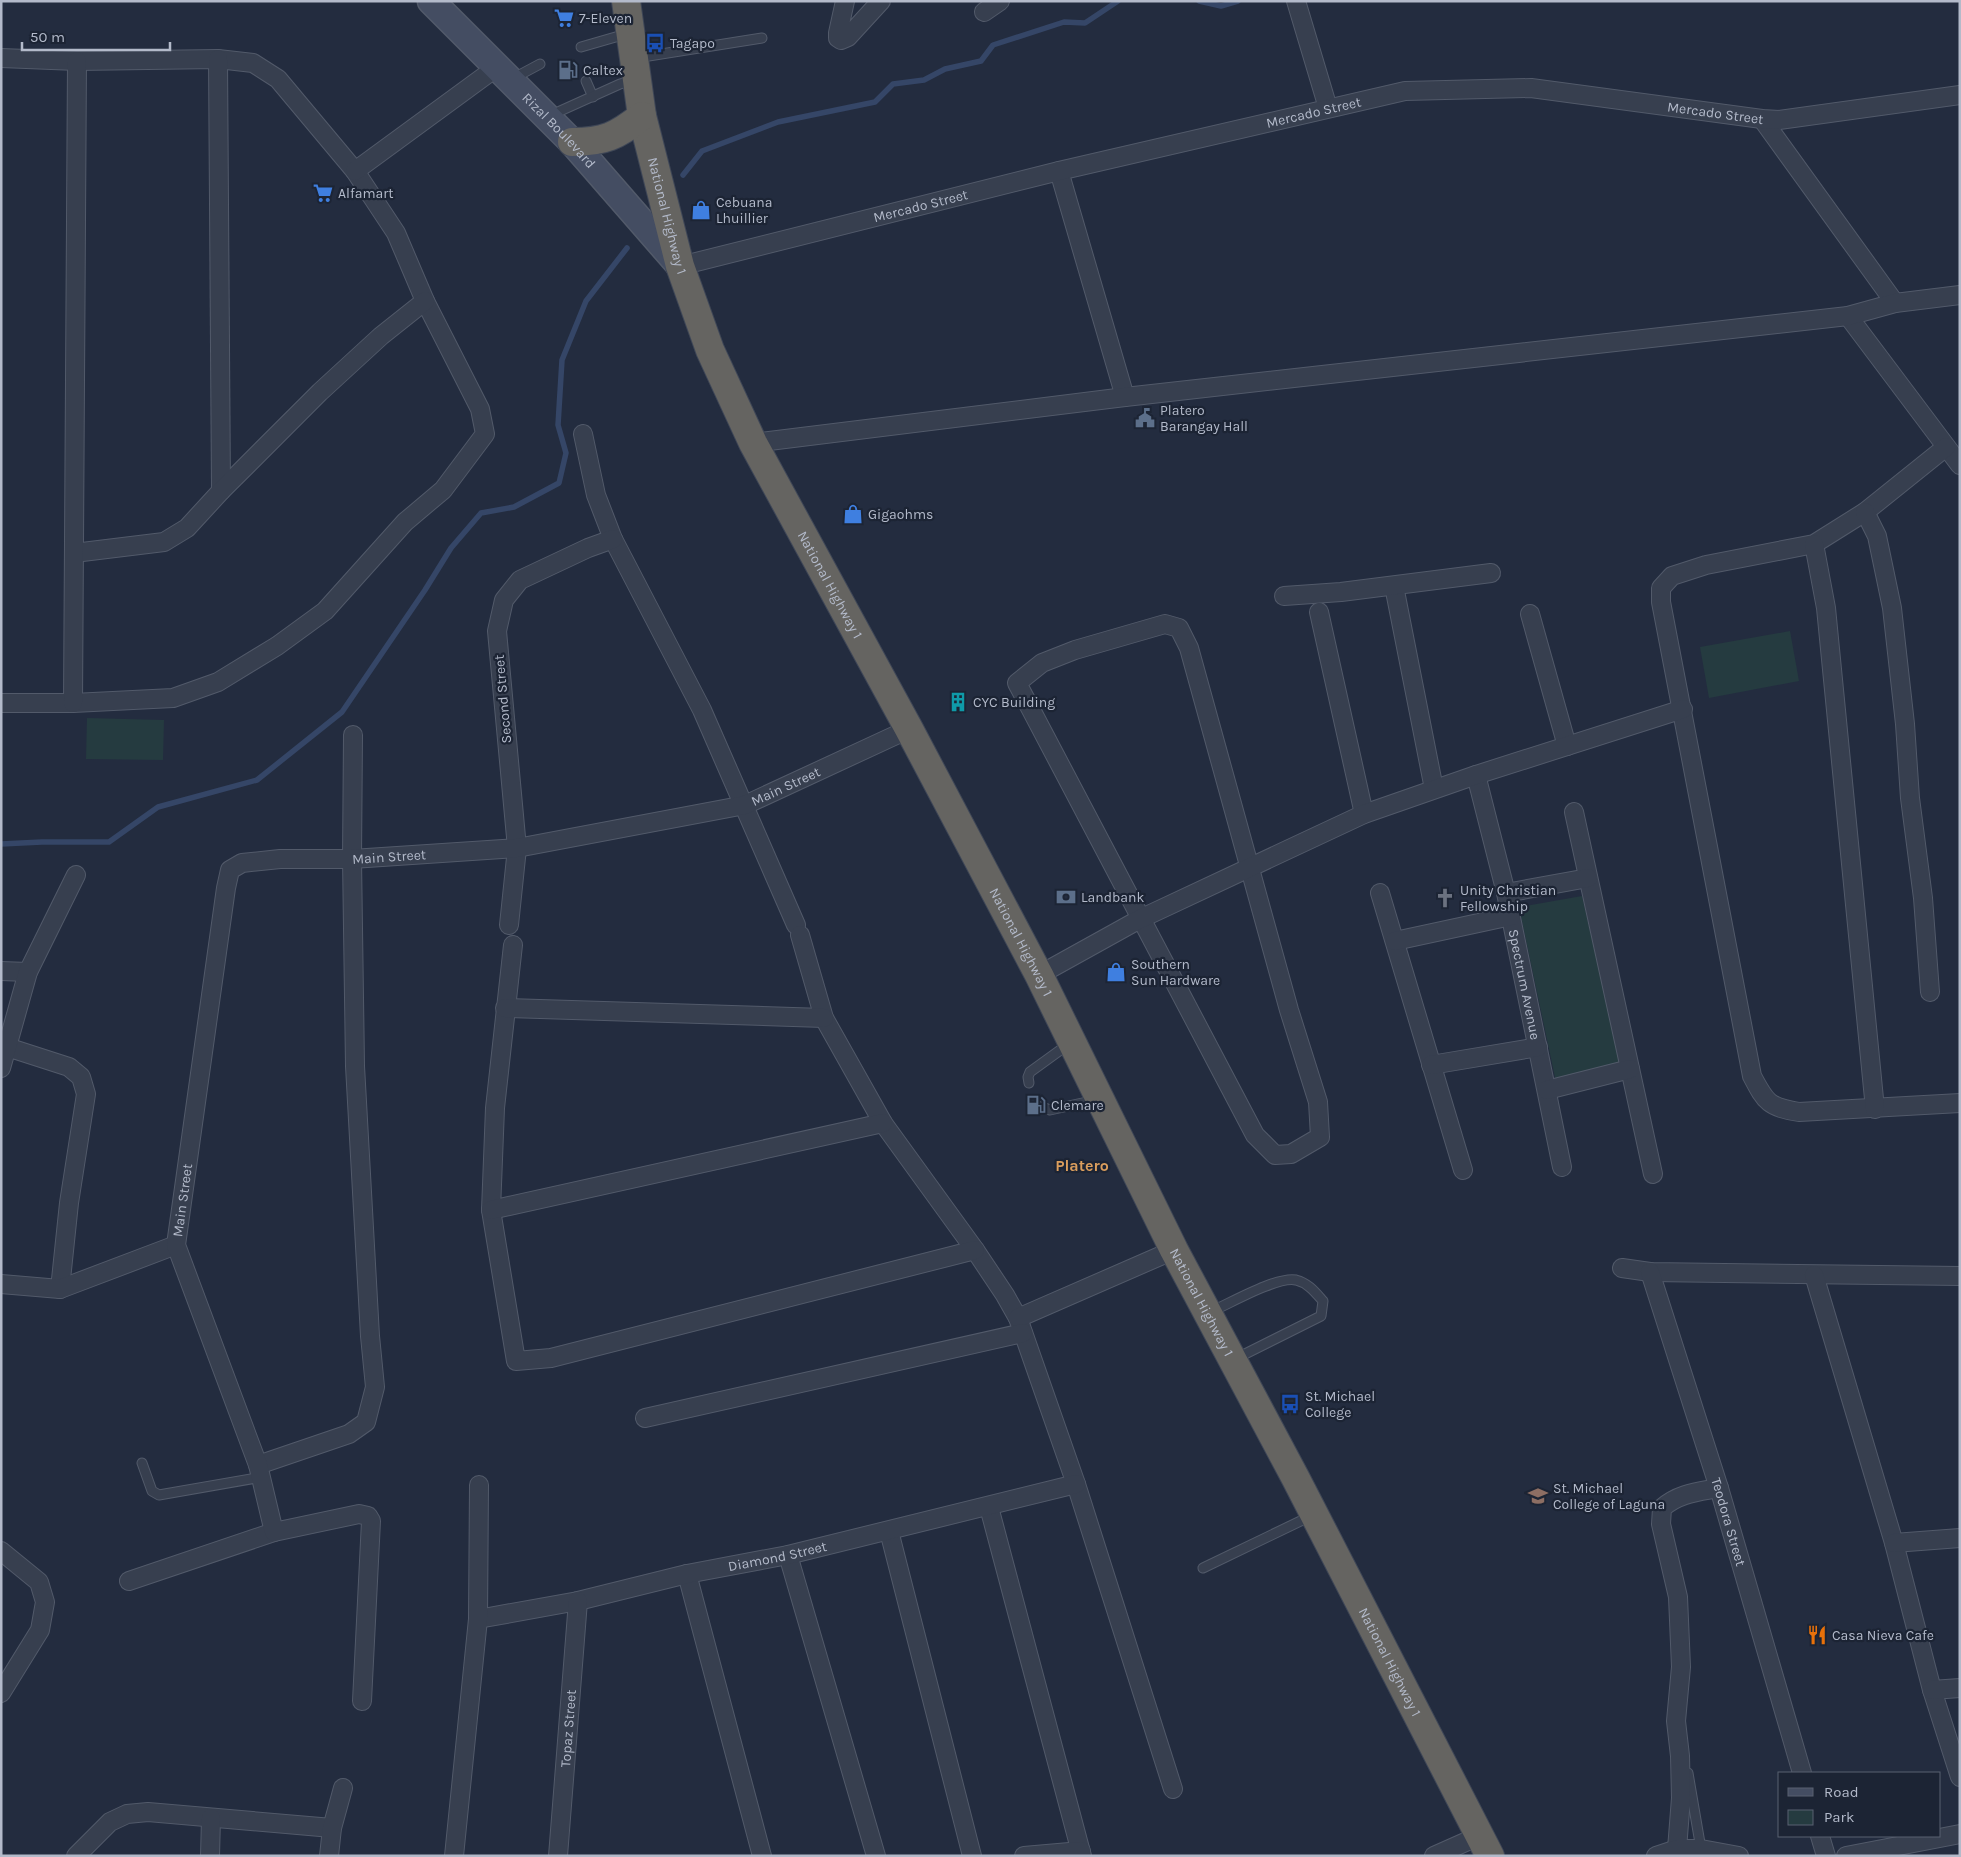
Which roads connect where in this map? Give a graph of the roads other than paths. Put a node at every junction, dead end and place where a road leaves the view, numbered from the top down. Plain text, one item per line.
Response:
1 (431, 1) edge
2 (626, 1) edge
3 (845, 1) edge
4 (881, 1) edge
5 (1000, 1) edge
6 (1296, 1) edge
7 (984, 12) dead end
8 (762, 38) dead end
9 (581, 47) dead end
10 (633, 57) junction
11 (1, 58) edge
12 (218, 59) junction
13 (77, 61) junction
14 (540, 64) dead end
15 (504, 74) junction
16 (586, 81) dead end
17 (1960, 95) edge
18 (592, 97) junction
19 (1328, 108) junction
20 (642, 116) junction
21 (546, 118) junction
22 (1762, 120) junction
23 (572, 142) junction
24 (355, 171) junction
25 (1059, 171) junction
26 (680, 266) junction
27 (1960, 295) edge
28 (425, 301) junction
29 (1895, 303) junction
30 (1848, 316) junction
31 (1125, 397) junction
32 (583, 434) dead end
33 (754, 444) junction
34 (1946, 447) junction
35 (1960, 465) edge
36 (221, 491) junction
37 (1865, 512) junction
38 (613, 539) junction
39 (1814, 544) junction
40 (74, 553) junction
41 (1491, 573) dead end
42 (1394, 586) junction
43 (1284, 596) dead end
44 (1319, 612) dead end
45 (1530, 614) dead end
46 (1, 702) edge
47 (73, 703) junction
48 (1683, 709) junction
49 (909, 729) junction
50 (353, 735) dead end
51 (1567, 746) junction
52 (1476, 775) junction
53 (1434, 789) junction
54 (744, 805) junction
55 (1574, 812) dead end
56 (1364, 814) junction
57 (517, 848) junction
58 (352, 859) junction
59 (1249, 867) junction
60 (76, 875) dead end
61 (1588, 878) junction
62 (1380, 893) dead end
63 (1506, 893) junction
64 (1511, 916) junction
65 (1140, 918) junction
66 (509, 925) dead end
67 (1394, 941) junction
68 (513, 945) dead end
69 (1, 971) edge
70 (28, 972) junction
71 (1039, 975) junction
72 (1930, 992) dead end
73 (505, 1008) junction
74 (824, 1018) junction
75 (1072, 1042) junction
76 (7, 1047) junction
77 (1538, 1047) junction
78 (1431, 1065) junction
79 (1, 1068) edge
80 (1630, 1069) junction
81 (1029, 1083) dead end
82 (1547, 1090) junction
83 (1100, 1099) junction
84 (1960, 1103) edge
85 (1038, 1106) dead end
86 (1875, 1109) junction
87 (883, 1123) junction
88 (1562, 1166) dead end
89 (1463, 1170) dead end
90 (1653, 1174) dead end
91 (492, 1210) junction
92 (176, 1245) junction
93 (975, 1250) junction
94 (1174, 1250) junction
95 (1622, 1268) dead end
96 (1650, 1272) junction
97 (1814, 1275) junction
98 (1960, 1276) edge
99 (1, 1284) edge
100 (60, 1289) junction
101 (1208, 1313) junction
102 (1020, 1326) junction
103 (1232, 1360) junction
104 (645, 1418) dead end
105 (142, 1463) dead end
106 (260, 1471) junction
107 (1076, 1484) junction
108 (479, 1486) dead end
109 (1719, 1488) junction
110 (989, 1507) junction
111 (1313, 1515) junction
112 (889, 1531) junction
113 (274, 1532) junction
114 (1960, 1538) edge
115 (1894, 1544) junction
116 (1, 1551) edge
117 (788, 1556) junction
118 (1203, 1568) dead end
119 (687, 1574) junction
120 (129, 1581) dead end
121 (578, 1601) junction
122 (478, 1619) junction
123 (1960, 1688) edge
124 (1932, 1690) junction
125 (1, 1693) edge
126 (362, 1701) dead end
127 (1802, 1772) edge
128 (1688, 1773) dead end
129 (1960, 1778) edge
130 (343, 1788) dead end
131 (1173, 1789) dead end
132 (211, 1818) junction
133 (332, 1828) junction
134 (1960, 1834) edge
135 (1820, 1837) edge
136 (1484, 1846) edge
137 (1677, 1848) junction
138 (1701, 1849) junction
139 (1081, 1853) edge
140 (76, 1856) edge
141 (210, 1856) edge
142 (330, 1856) edge
143 (454, 1856) edge
144 (558, 1856) edge
145 (762, 1856) edge
146 (876, 1856) edge
147 (972, 1856) edge
148 (1024, 1856) edge
149 (1434, 1856) edge
150 (1656, 1856) edge
151 (1739, 1856) edge
152 (1826, 1856) edge
153 (1846, 1856) edge

1 - 15 main road, Rizal Boulevard
2 - 10 highway, National Highway 1
3 - 4 street
5 - 7 street
6 - 19 street
8 - 10 lane
9 - 10 lane
10 - 18 lane
10 - 20 highway, National Highway 1
11 - 13 street
12 - 13 street
12 - 24 street
12 - 36 street
13 - 40 street
14 - 15 lane
15 - 21 main road, Rizal Boulevard
15 - 24 street
16 - 18 lane
17 - 22 street, Mercado Street
18 - 21 lane
19 - 22 street, Mercado Street
19 - 25 street, Mercado Street
20 - 23 highway
20 - 26 highway, National Highway 1
21 - 23 main road, Rizal Boulevard
22 - 29 street
23 - 26 main road, Rizal Boulevard
24 - 28 street
25 - 26 street, Mercado Street
25 - 31 street
26 - 33 highway, National Highway 1
27 - 29 street
28 - 36 street
28 - 47 street
29 - 30 street
30 - 31 street
30 - 34 street
31 - 33 street
32 - 38 street
33 - 49 highway, National Highway 1
34 - 35 street
34 - 37 street
36 - 40 street
37 - 39 street
37 - 72 street
38 - 54 street
38 - 57 street, Second Street
39 - 48 street
39 - 86 street
40 - 47 street
41 - 42 street
42 - 43 street
42 - 53 street
44 - 56 street
45 - 51 street
46 - 47 street
48 - 51 street
48 - 86 street
49 - 54 street, Main Street
49 - 71 highway, National Highway 1
50 - 58 street
51 - 52 street
52 - 53 street
52 - 63 street, Spectrum Avenue
53 - 56 street
54 - 57 street, Main Street
54 - 74 street
55 - 61 street
56 - 59 street
57 - 58 street, Main Street
57 - 66 street, Second Street
58 - 92 street, Main Street
58 - 106 street
59 - 65 street
59 - 65 street
59 - 65 street
60 - 70 street
61 - 63 street
61 - 80 street
62 - 67 street
63 - 64 street, Spectrum Avenue
64 - 67 street
64 - 77 street, Spectrum Avenue
65 - 71 street
67 - 78 street
68 - 73 street
69 - 70 street
70 - 76 street
71 - 75 highway, National Highway 1
73 - 74 street
73 - 91 street
74 - 87 street
75 - 81 lane
75 - 83 highway, National Highway 1
76 - 79 street
76 - 100 street
77 - 78 street
77 - 82 street, Spectrum Avenue
78 - 89 street
80 - 82 street
80 - 90 street
82 - 88 street, Spectrum Avenue
83 - 85 lane
83 - 94 highway, National Highway 1
84 - 86 street
87 - 91 street
87 - 93 street
91 - 93 street
92 - 100 street
92 - 106 street
93 - 102 street
94 - 101 highway, National Highway 1
94 - 102 street
95 - 96 street
96 - 97 street
96 - 109 street, Teodora Street
97 - 98 street
97 - 115 street
99 - 100 street
101 - 103 highway, National Highway 1
101 - 103 lane
102 - 104 street
102 - 107 street
103 - 111 highway, National Highway 1
105 - 106 lane
106 - 113 street
107 - 110 street, Diamond Street
107 - 131 street
108 - 122 street
109 - 127 street, Teodora Street
109 - 137 street
110 - 112 street, Diamond Street
110 - 139 street
111 - 118 lane
111 - 136 highway, National Highway 1
112 - 117 street, Diamond Street
112 - 147 street
113 - 120 street
113 - 126 street
114 - 115 street
115 - 124 street
116 - 125 street
117 - 119 street, Diamond Street
117 - 146 street
119 - 121 street, Diamond Street
119 - 145 street
121 - 122 street, Diamond Street
121 - 144 street, Topaz Street
122 - 143 street
123 - 124 street
124 - 129 street
128 - 138 lane
130 - 133 street
132 - 133 street
132 - 140 street
132 - 141 street
133 - 142 street
134 - 153 street
135 - 152 street
136 - 149 street
137 - 138 street
137 - 150 street
138 - 151 street
139 - 148 street

